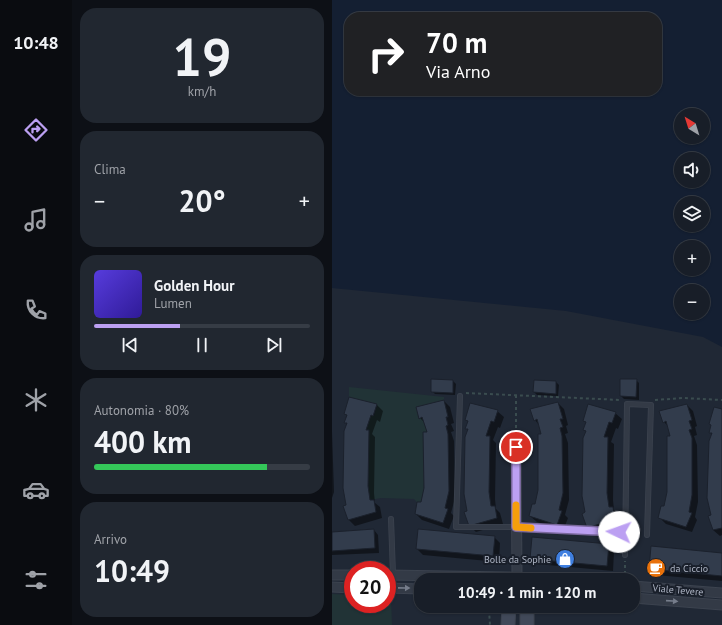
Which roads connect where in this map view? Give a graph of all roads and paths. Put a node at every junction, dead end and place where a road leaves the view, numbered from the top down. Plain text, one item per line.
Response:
1 (460, 394) joint
2 (516, 395) junction
3 (622, 400) dead end
4 (653, 400) dead end
5 (722, 400) edge
6 (516, 447) joint
7 (391, 519) dead end
8 (516, 527) junction
9 (626, 533) junction
10 (647, 535) dead end
11 (625, 555) joint
12 (390, 561) edge
13 (518, 573) edge
14 (625, 573) edge
15 (332, 574) edge
16 (344, 575) edge
17 (396, 575) edge
18 (414, 576) edge
19 (332, 587) edge
20 (640, 587) edge
21 (344, 588) edge
22 (396, 588) edge
23 (414, 589) edge
24 (722, 593) edge
25 (640, 599) edge
26 (722, 605) edge
27 (489, 613) edge
28 (509, 613) edge
29 (527, 613) edge
30 (490, 625) edge
31 (508, 625) edge
32 (527, 625) edge

1 - 2 path
1 - 8 lane
2 - 3 path
2 - 6 path
4 - 5 path
6 - 8 street
7 - 12 lane
8 - 9 lane
8 - 13 street
9 - 10 lane
9 - 11 lane
11 - 14 path
15 - 16 street
17 - 18 street
19 - 21 street
20 - 24 street, Viale Tevere
22 -> 23 street
25 -> 26 street, Viale Tevere
27 - 30 path
28 - 31 street
29 - 32 street

